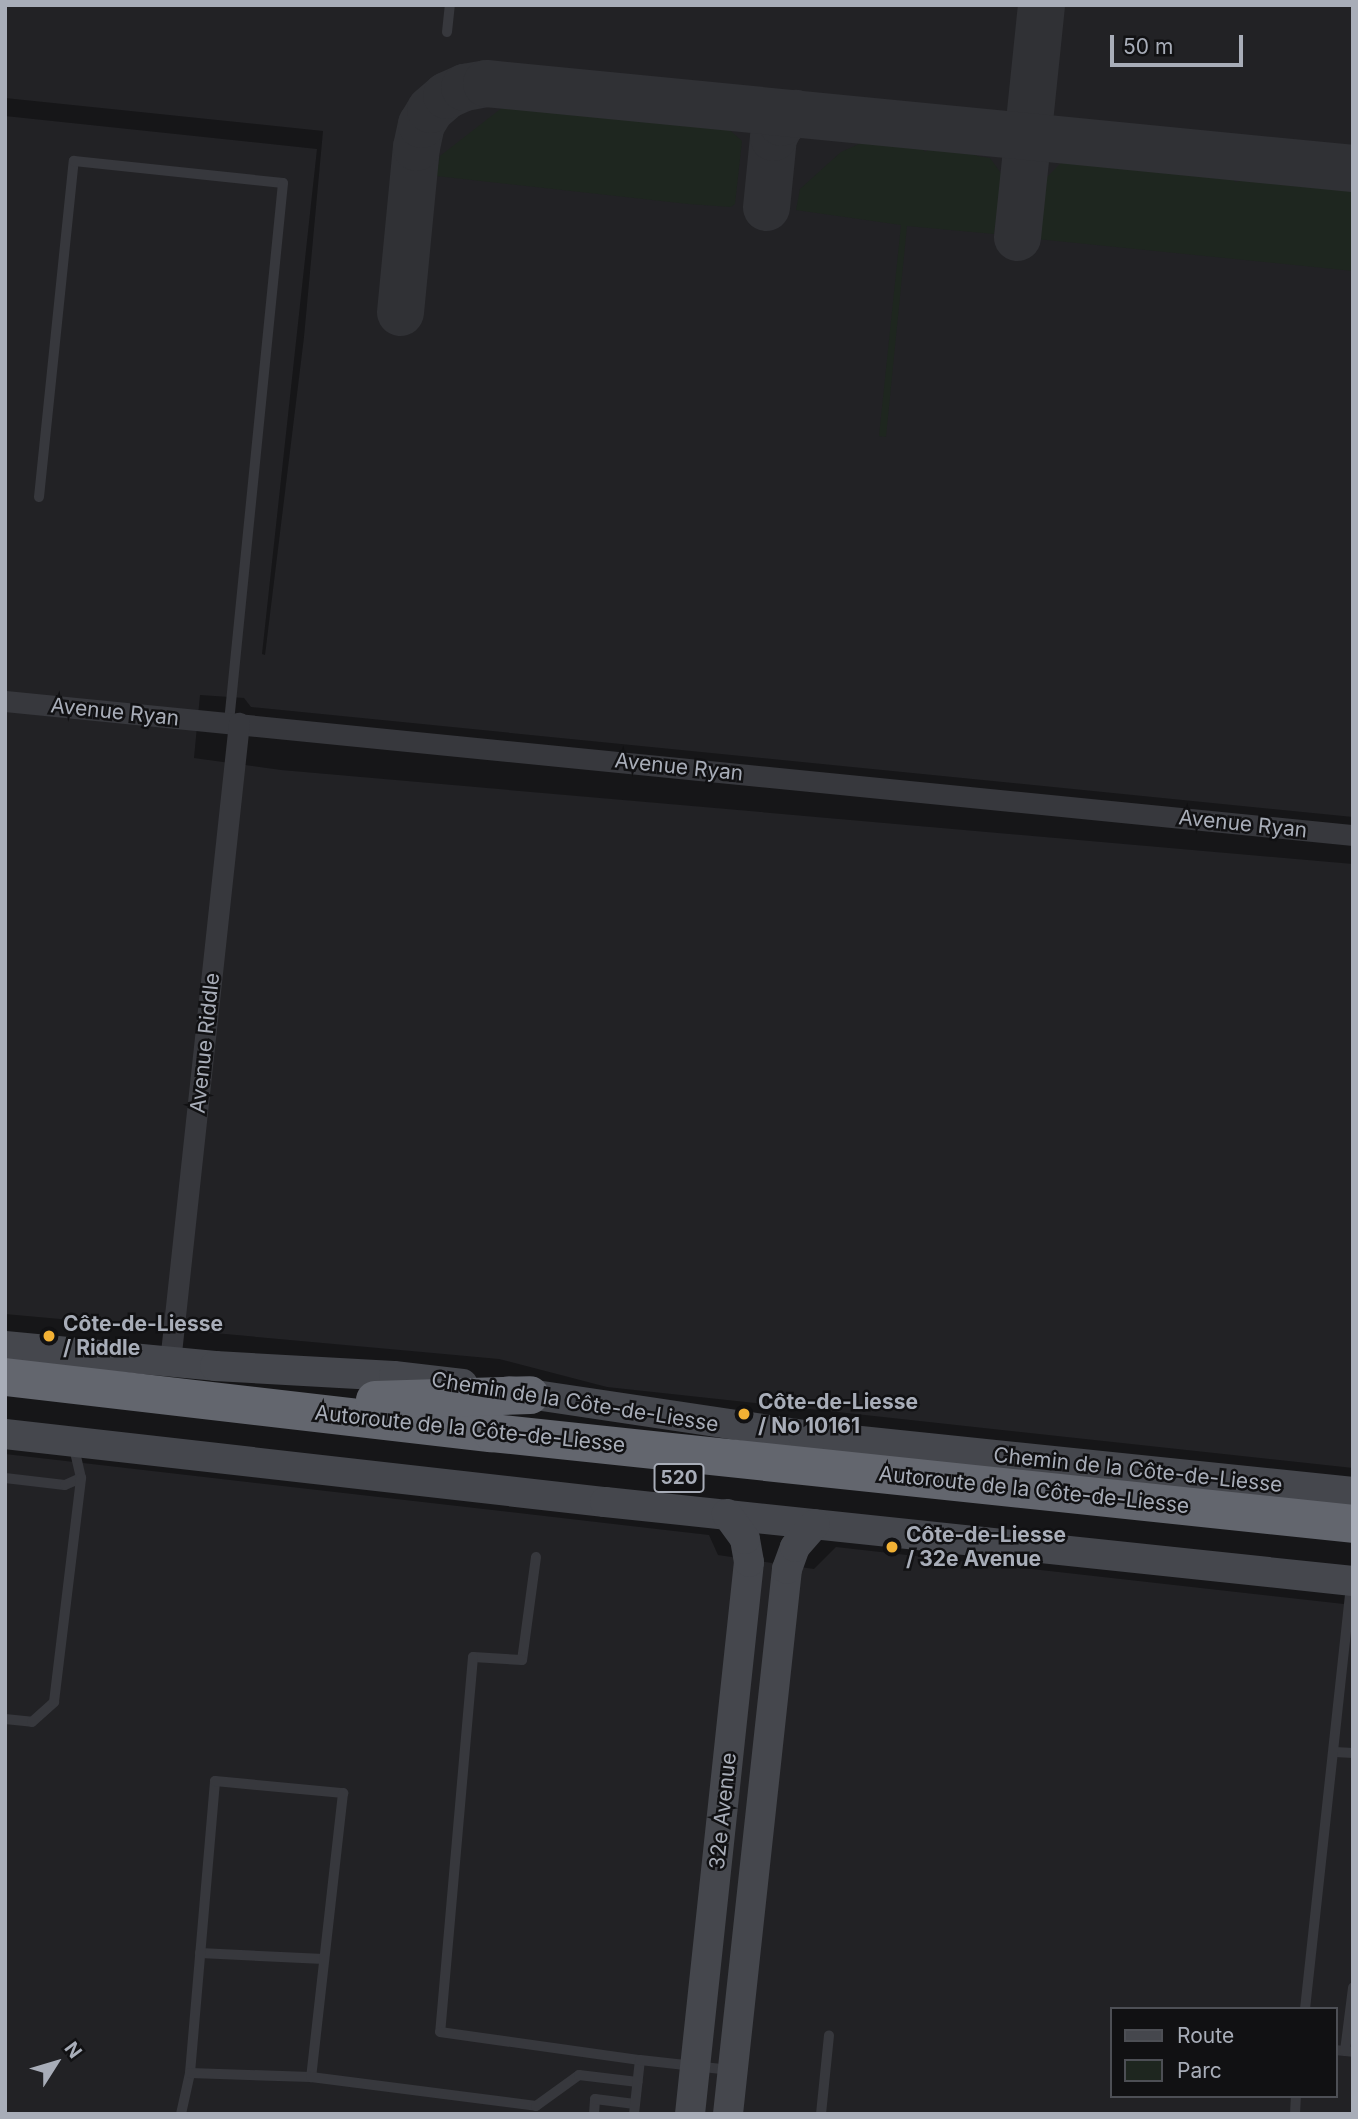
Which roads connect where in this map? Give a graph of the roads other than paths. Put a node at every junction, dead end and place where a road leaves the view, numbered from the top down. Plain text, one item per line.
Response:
1 (450, 5) edge
2 (447, 32) dead end
3 (39, 497) dead end
4 (5, 701) edge
5 (234, 723) junction
6 (1353, 835) edge
7 (5, 1346) edge
8 (170, 1362) junction
9 (5, 1377) edge
10 (530, 1395) junction
11 (5, 1404) edge
12 (251, 1405) junction
13 (5, 1434) edge
14 (73, 1442) junction
15 (81, 1478) junction
16 (5, 1479) edge
17 (1353, 1492) edge
18 (727, 1514) junction
19 (815, 1524) junction
20 (1353, 1524) edge
21 (536, 1557) dead end
22 (1352, 1571) edge
23 (5, 1719) edge
24 (1335, 1752) junction
25 (1353, 1753) edge
26 (200, 1953) junction
27 (324, 1959) junction
28 (1353, 1988) edge
29 (1305, 2007) edge
30 (699, 2031) junction
31 (737, 2034) junction
32 (829, 2035) dead end
33 (1344, 2051) edge
34 (640, 2060) junction
35 (695, 2066) junction
36 (733, 2070) junction
37 (190, 2073) junction
38 (311, 2077) junction
39 (638, 2081) junction
40 (635, 2109) edge
41 (181, 2114) edge
42 (594, 2114) edge
43 (690, 2114) edge
44 (728, 2114) edge
45 (821, 2114) edge

1 - 2 lane
3 - 5 lane
4 - 5 street, Avenue Ryan
5 - 6 street, Avenue Ryan
5 - 8 street, Avenue Riddle
7 - 8 main road, Chemin de la Côte-de-Liesse
8 - 10 main road, Chemin de la Côte-de-Liesse
9 - 12 highway, Autoroute de la Côte-de-Liesse / 520
10 - 12 highway
10 - 17 main road, Chemin de la Côte-de-Liesse
11 - 22 highway, Autoroute de la Côte-de-Liesse / 520
12 - 20 highway, Autoroute de la Côte-de-Liesse / 520
13 - 14 main road
14 - 15 lane
14 - 18 main road
15 - 16 lane
15 - 23 lane
18 - 19 main road
18 - 30 main road, 32e Avenue
19 - 22 main road
19 - 31 main road, 32e Avenue
21 - 34 lane
22 - 24 lane
24 - 25 lane
24 - 29 lane
26 - 27 lane
26 - 27 lane
26 - 37 lane
27 - 38 lane
28 - 33 lane
30 - 31 main road
30 - 35 main road, 32e Avenue
31 - 36 main road, 32e Avenue
32 - 45 lane
34 - 35 lane
34 - 39 lane
35 - 36 lane
35 - 43 main road, 32e Avenue
36 - 44 main road, 32e Avenue
37 - 38 lane
37 - 41 lane
38 - 39 lane
39 - 40 lane
40 - 42 lane

